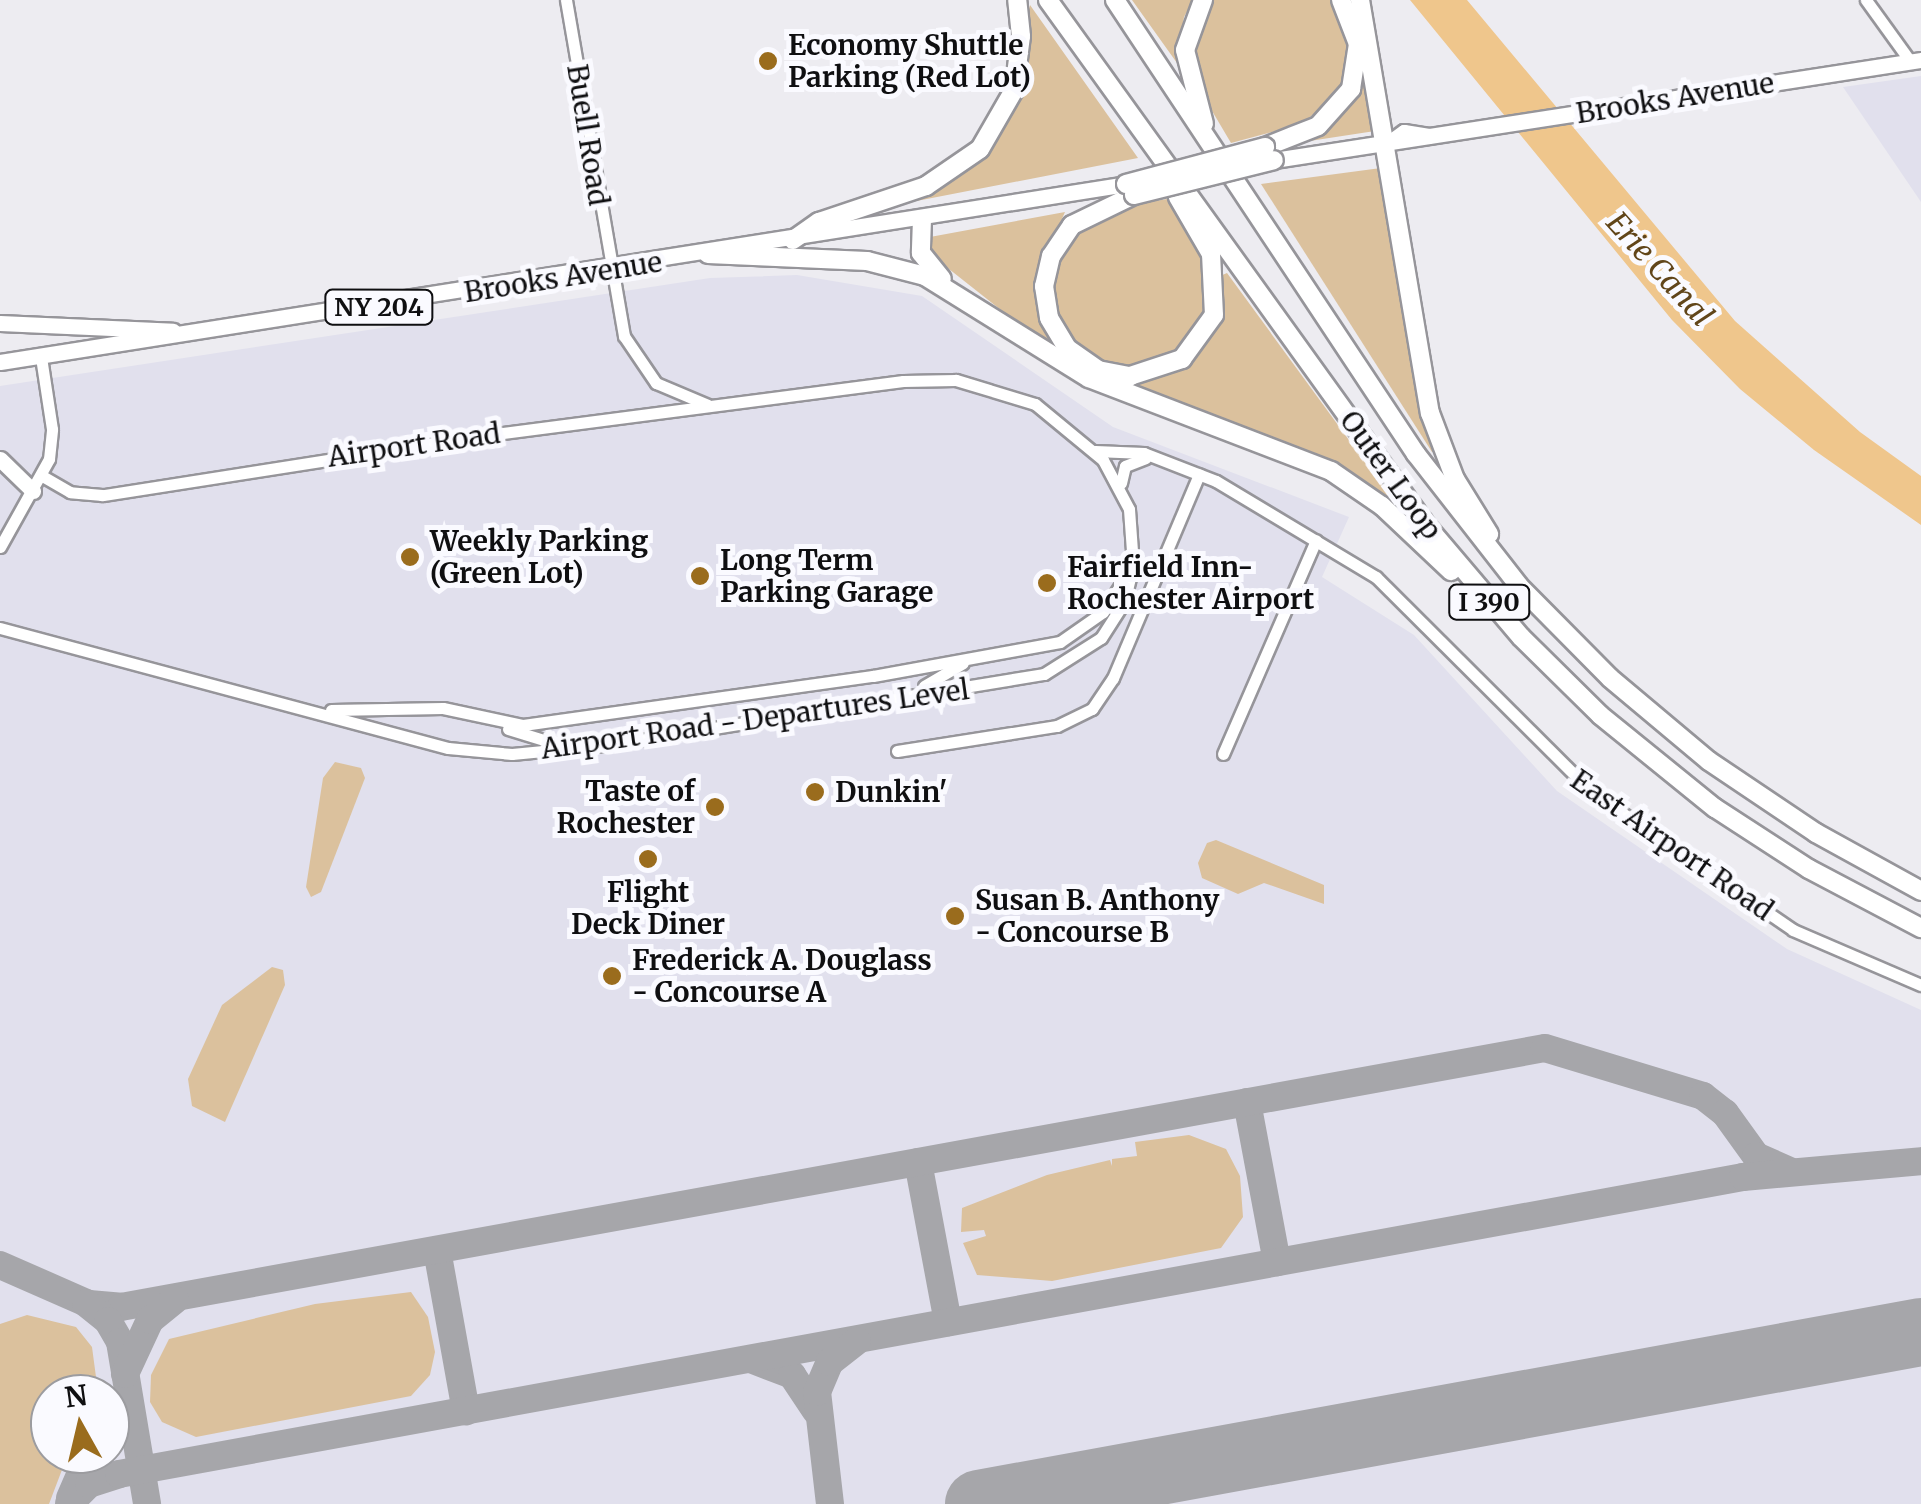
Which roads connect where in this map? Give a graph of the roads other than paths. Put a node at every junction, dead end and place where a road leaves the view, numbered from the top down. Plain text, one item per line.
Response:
1 (566, 0) edge
2 (1017, 0) edge
3 (1048, 0) edge
4 (1115, 0) edge
5 (1203, 0) edge
6 (1341, 0) edge
7 (1360, 0) edge
8 (1866, 0) edge
9 (1916, 61) edge
10 (1389, 142) junction
11 (1212, 148) junction
12 (1270, 154) junction
13 (1166, 164) junction
14 (1130, 189) junction
15 (922, 219) junction
16 (793, 240) junction
17 (708, 254) junction
18 (610, 270) junction
19 (970, 300) junction
20 (0, 323) edge
21 (218, 333) junction
22 (41, 357) junction
23 (0, 362) edge
24 (729, 405) junction
25 (1095, 451) junction
26 (0, 458) edge
27 (1160, 460) junction
28 (1198, 474) junction
29 (42, 476) junction
30 (1121, 487) junction
31 (33, 491) junction
32 (1316, 540) junction
33 (0, 547) edge
34 (1133, 550) junction
35 (0, 628) edge
36 (1570, 640) junction
37 (1534, 651) junction
38 (998, 654) junction
39 (924, 688) junction
40 (307, 707) junction
41 (481, 718) junction
42 (564, 746) junction
43 (898, 751) dead end
44 (1224, 754) dead end
45 (1921, 891) edge
46 (1921, 928) edge
47 (1921, 985) edge

1 - 18 street, Buell Road
2 - 16 highway
3 - 13 highway, Outer Loop / I 390
4 - 11 highway, Outer Loop / I 390
5 - 11 highway
6 - 12 highway
7 - 10 highway
8 - 9 street
9 - 10 main road, Brooks Avenue
10 - 12 main road, Brooks Avenue
10 - 36 highway
11 - 36 highway, Outer Loop / I 390
12 - 14 highway, bridge
13 - 14 highway
13 - 37 highway, Outer Loop / I 390
14 - 15 main road, Brooks Avenue / NY 204
15 - 16 main road, Brooks Avenue / NY 204
15 - 19 highway
16 - 17 main road, Brooks Avenue / NY 204
17 - 18 main road, Brooks Avenue / NY 204
17 - 19 highway
18 - 21 main road, Brooks Avenue / NY 204
18 - 24 street, Airport Road
19 - 37 highway
20 - 21 main road
21 - 22 main road, Brooks Avenue / NY 204
22 - 23 main road, Brooks Avenue / NY 204
22 - 29 street
24 - 25 street, Airport Road
24 - 29 street, Airport Road
25 - 27 street, East Airport Road
25 - 30 street, Airport Road
26 - 31 main road
27 - 28 street, East Airport Road
27 - 30 street
28 - 32 street, East Airport Road
28 - 43 street
29 - 31 street
30 - 34 street, Airport Road
31 - 33 street
32 - 44 street
32 - 47 street, East Airport Road
34 - 38 street
34 - 39 street, Airport Road - Departures Level
35 - 40 street
36 - 45 highway, Outer Loop / I 390
37 - 46 highway, Outer Loop / I 390
38 - 39 street
38 - 41 street
39 - 42 street, Airport Road - Departures Level
40 - 41 street
40 - 42 street, Airport Road - Departures Level
41 - 42 street

